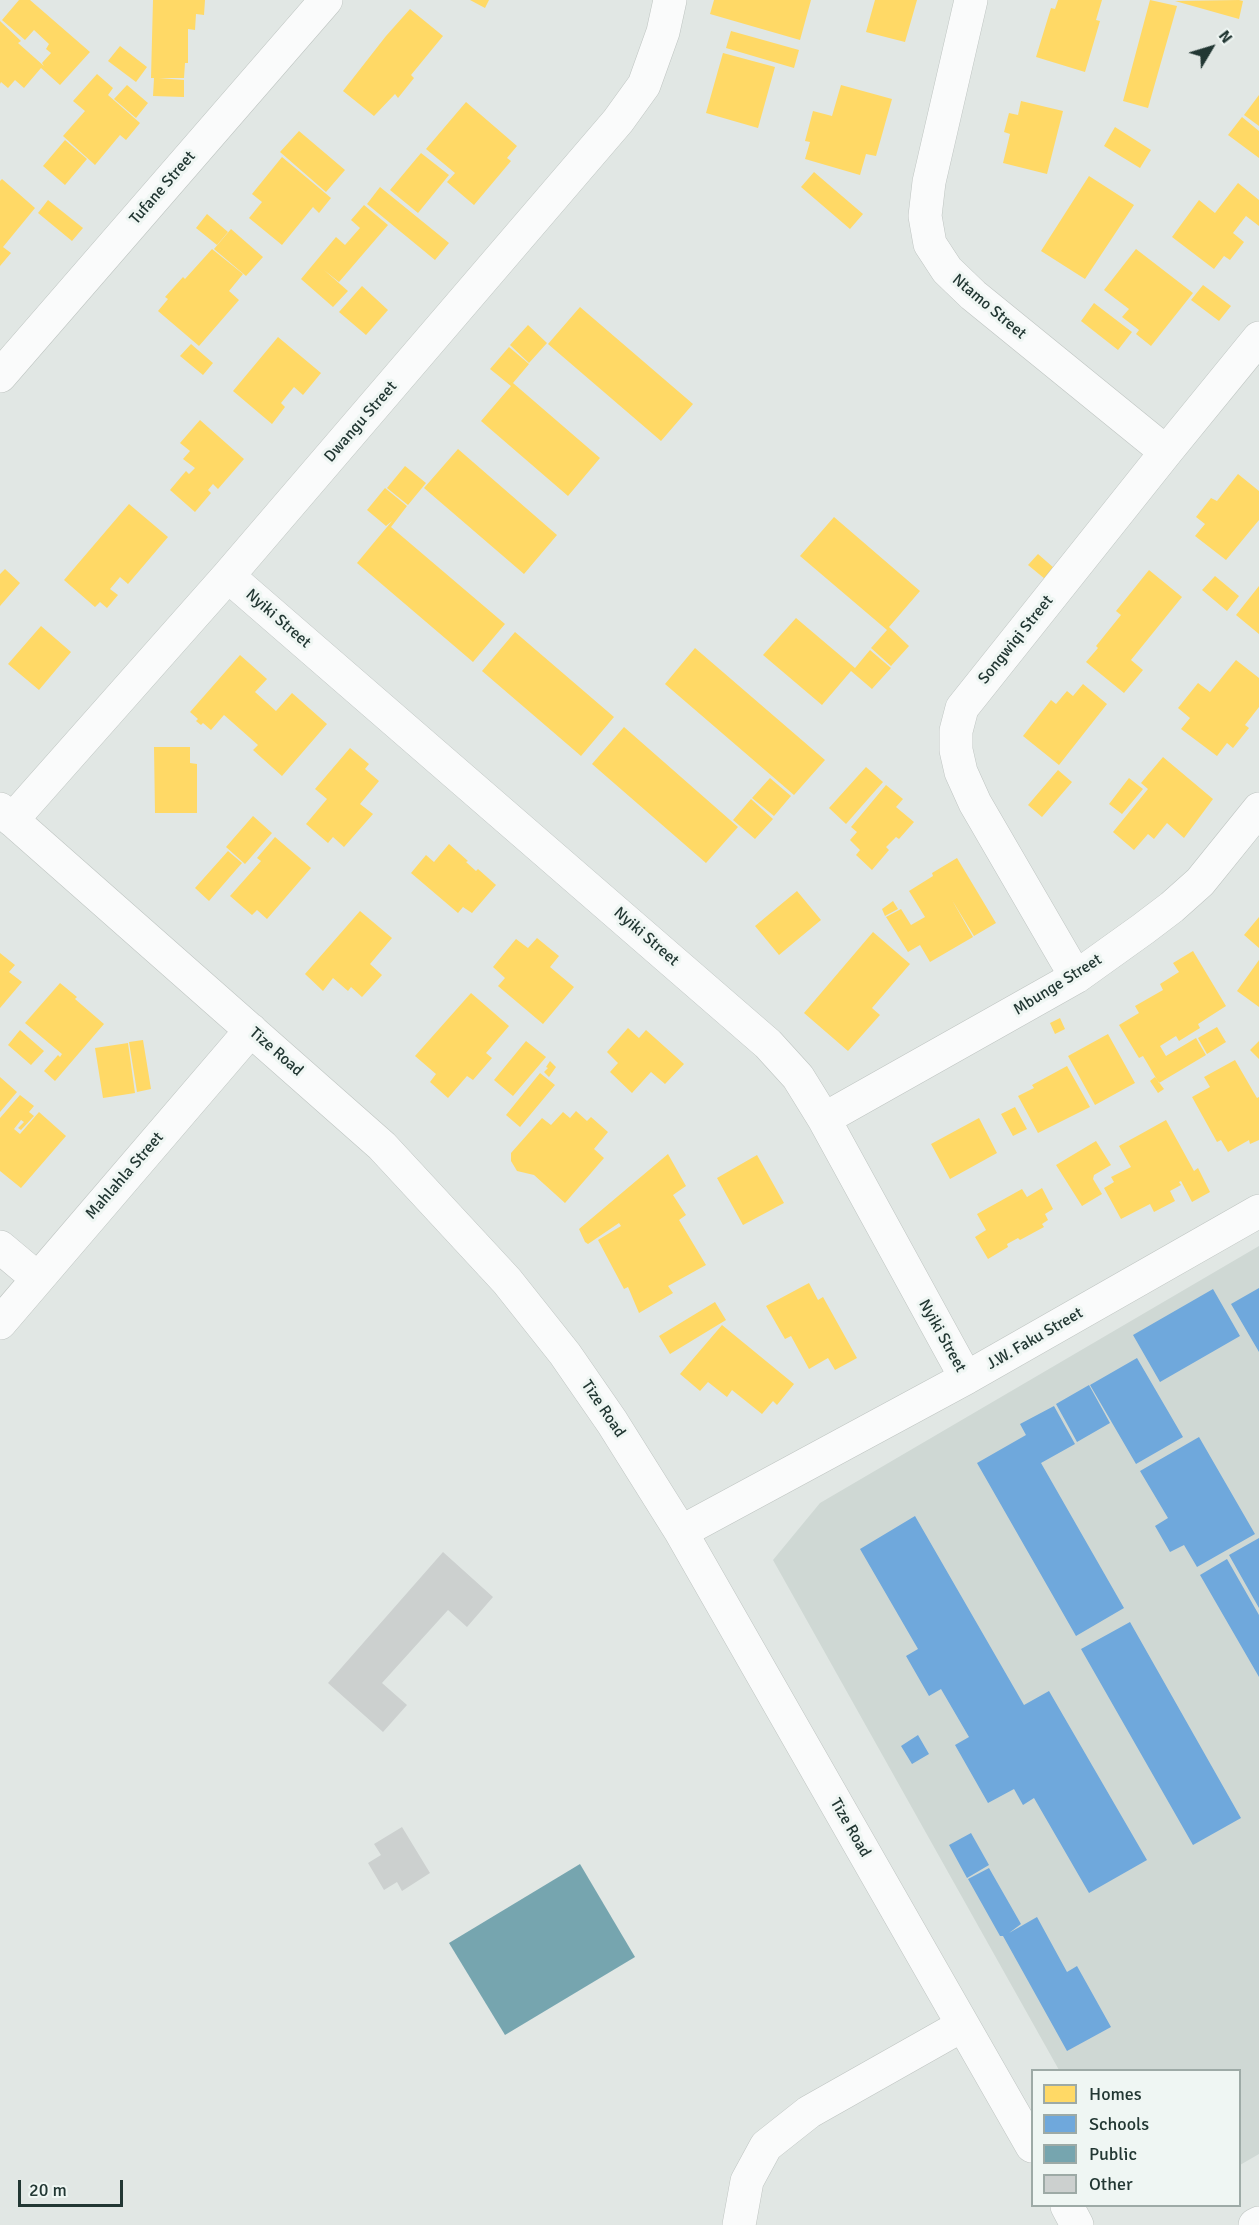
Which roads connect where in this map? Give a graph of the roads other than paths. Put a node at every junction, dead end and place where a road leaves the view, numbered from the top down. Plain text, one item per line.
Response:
1 (326, 0) edge
2 (670, 0) edge
3 (971, 0) edge
4 (1259, 338) edge
5 (0, 376) edge
6 (1166, 452) junction
7 (228, 576) junction
8 (1259, 809) edge
9 (6, 815) edge
10 (1076, 977) junction
11 (251, 1030) junction
12 (824, 1119) junction
13 (1259, 1211) edge
14 (0, 1247) edge
15 (38, 1278) junction
16 (0, 1323) edge
17 (966, 1378) junction
18 (681, 1532) junction
19 (963, 2025) junction
20 (1031, 2144) edge
21 (1067, 2207) edge
22 (1259, 2223) edge
23 (739, 2225) edge
24 (1077, 2225) edge
25 (1255, 2225) edge

1 - 5 street, Tufane Street
2 - 7 street, Dwangu Street
3 - 6 street, Ntamo Street
4 - 6 street, Songwiqi Street
6 - 10 street, Songwiqi Street
7 - 9 street, Dwangu Street
7 - 12 street, Nyiki Street
8 - 10 street, Mbunge Street
9 - 11 street, Tize Road
10 - 12 street, Mbunge Street
11 - 15 street, Mahlahla Street
11 - 18 street, Tize Road
12 - 17 street, Nyiki Street
13 - 17 street, J.W. Faku Street
14 - 15 street
15 - 16 street, Mahlahla Street
17 - 18 street, J.W. Faku Street
18 - 19 street, Tize Road
19 - 20 street, Tize Road
19 - 23 street
21 - 24 street
22 - 25 street

